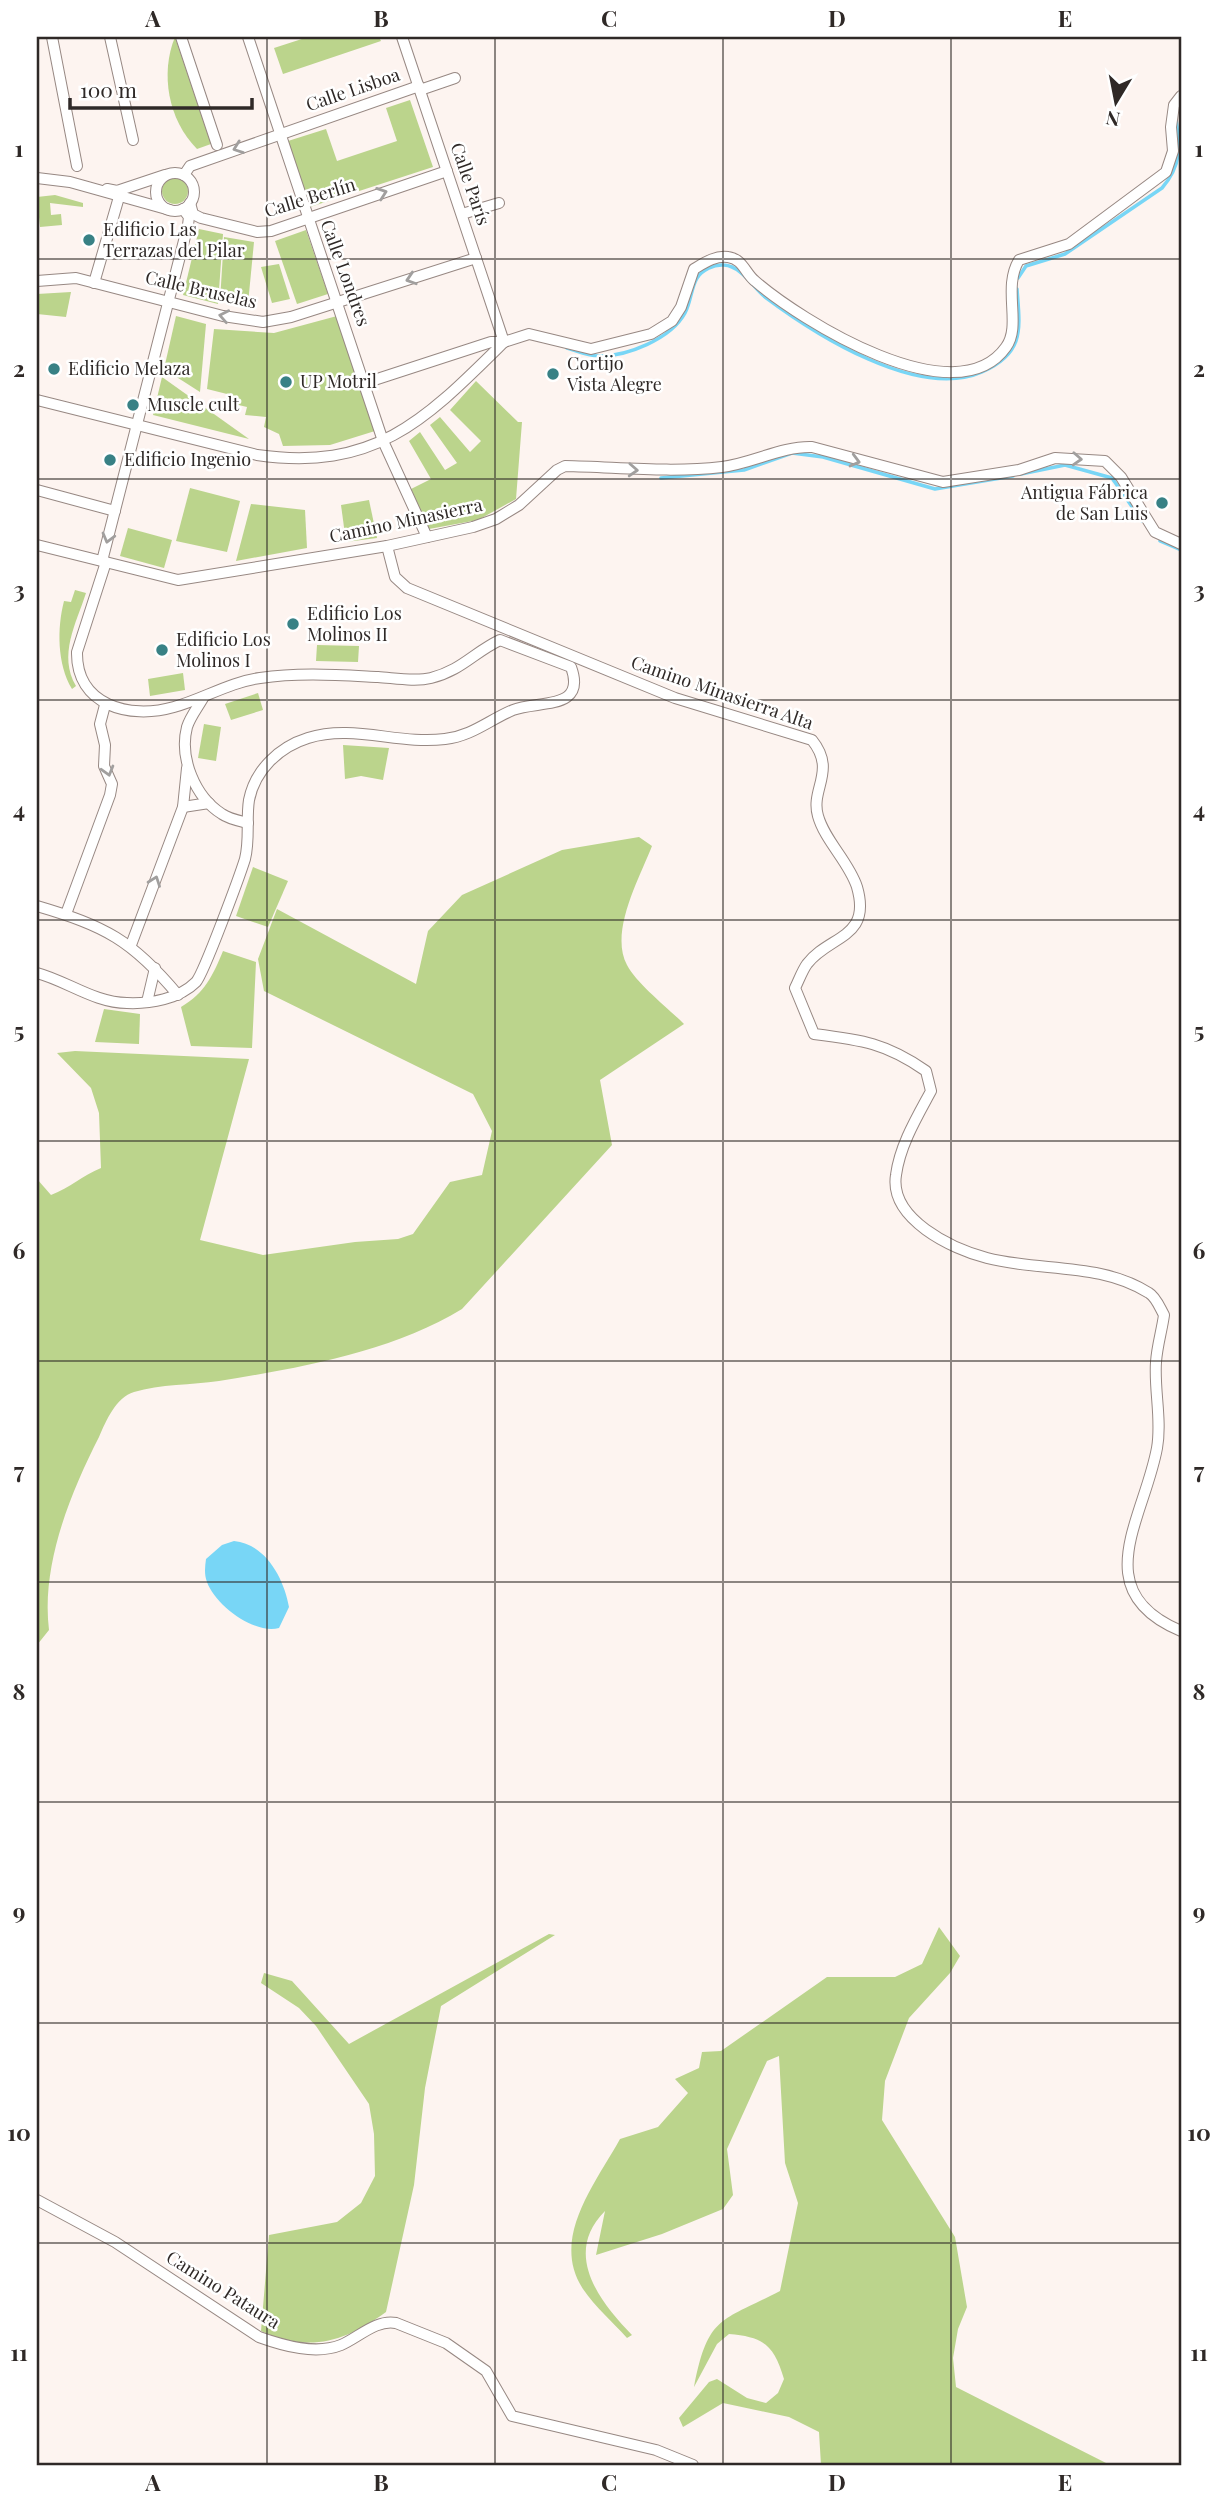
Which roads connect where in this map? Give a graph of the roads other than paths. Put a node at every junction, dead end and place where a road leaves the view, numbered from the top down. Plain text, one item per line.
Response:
1 (52, 37) edge
2 (110, 37) edge
3 (181, 37) edge
4 (248, 37) edge
5 (402, 37) edge
6 (455, 78) dead end
7 (419, 88) junction
8 (1181, 96) edge
9 (279, 134) junction
10 (133, 140) dead end
11 (217, 145) dead end
12 (77, 166) dead end
13 (447, 172) junction
14 (167, 174) junction
15 (184, 175) junction
16 (37, 178) edge
17 (84, 187) junction
18 (118, 197) junction
19 (499, 203) dead end
20 (186, 206) junction
21 (170, 210) junction
22 (462, 214) junction
23 (307, 219) junction
24 (476, 257) junction
25 (37, 281) edge
26 (94, 283) junction
27 (169, 302) junction
28 (337, 302) junction
29 (505, 342) junction
30 (365, 383) junction
31 (37, 400) edge
32 (138, 425) junction
33 (383, 442) junction
34 (37, 490) edge
35 (115, 511) junction
36 (427, 537) junction
37 (1181, 544) edge
38 (37, 545) edge
39 (387, 546) junction
40 (104, 561) junction
41 (203, 698) junction
42 (105, 705) junction
43 (170, 709) junction
44 (187, 725) junction
45 (187, 768) junction
46 (209, 803) junction
47 (183, 807) junction
48 (248, 823) junction
49 (37, 906) edge
50 (66, 914) junction
51 (131, 945) junction
52 (155, 968) junction
53 (37, 973) edge
54 (178, 995) junction
55 (147, 1002) junction
56 (1181, 1631) edge
57 (37, 2200) edge
58 (693, 2465) edge

1 - 12 street
2 - 10 street
3 - 11 street
4 - 9 street, Calle Londres
5 - 7 street, Calle París
6 - 7 street, Calle Lisboa
7 - 9 street, Calle Lisboa
7 - 13 street, Calle París
8 - 29 street
9 -> 15 street, Calle Lisboa
9 - 23 street, Calle Londres
13 - 22 street, Calle París
23 -> 13 street, Calle Berlín
14 - 15 street
14 - 17 street
14 - 21 street
15 - 20 street
16 - 17 street
17 - 18 street
18 - 21 street
18 - 26 street
19 - 22 street
20 - 21 street
20 - 23 street, Calle Berlín
20 - 27 street
22 - 24 street, Calle París
23 - 28 street, Calle Londres
24 -> 28 street, Calle Bruselas
24 - 29 street, Calle París
25 - 26 street, Calle Bruselas
26 - 27 street, Calle Bruselas
28 -> 27 street, Calle Bruselas
27 - 32 street
28 - 30 street, Calle Londres
29 - 30 street
29 - 33 street
30 - 33 street, Calle Londres
31 - 32 street
32 - 33 street
32 - 35 street
33 - 36 street, Calle Londres
34 - 35 street
35 -> 40 street
36 -> 37 street, Camino Minasierra
36 - 39 street, Camino Minasierra
38 - 40 street, Camino Minasierra
39 - 40 street, Camino Minasierra
39 - 56 street, Camino Minasierra Alta
40 - 42 street
41 - 43 street
41 - 44 street
41 - 48 street
42 - 43 street
42 -> 50 street
43 - 44 street
44 - 45 street
45 - 46 street
45 - 47 street
46 - 47 street
46 - 48 street
51 -> 47 street
48 - 54 street
49 - 50 street
50 - 51 street
51 - 52 street
52 - 54 street
52 - 55 street
53 - 55 street
54 - 55 street
57 - 58 street, Camino Pataura

